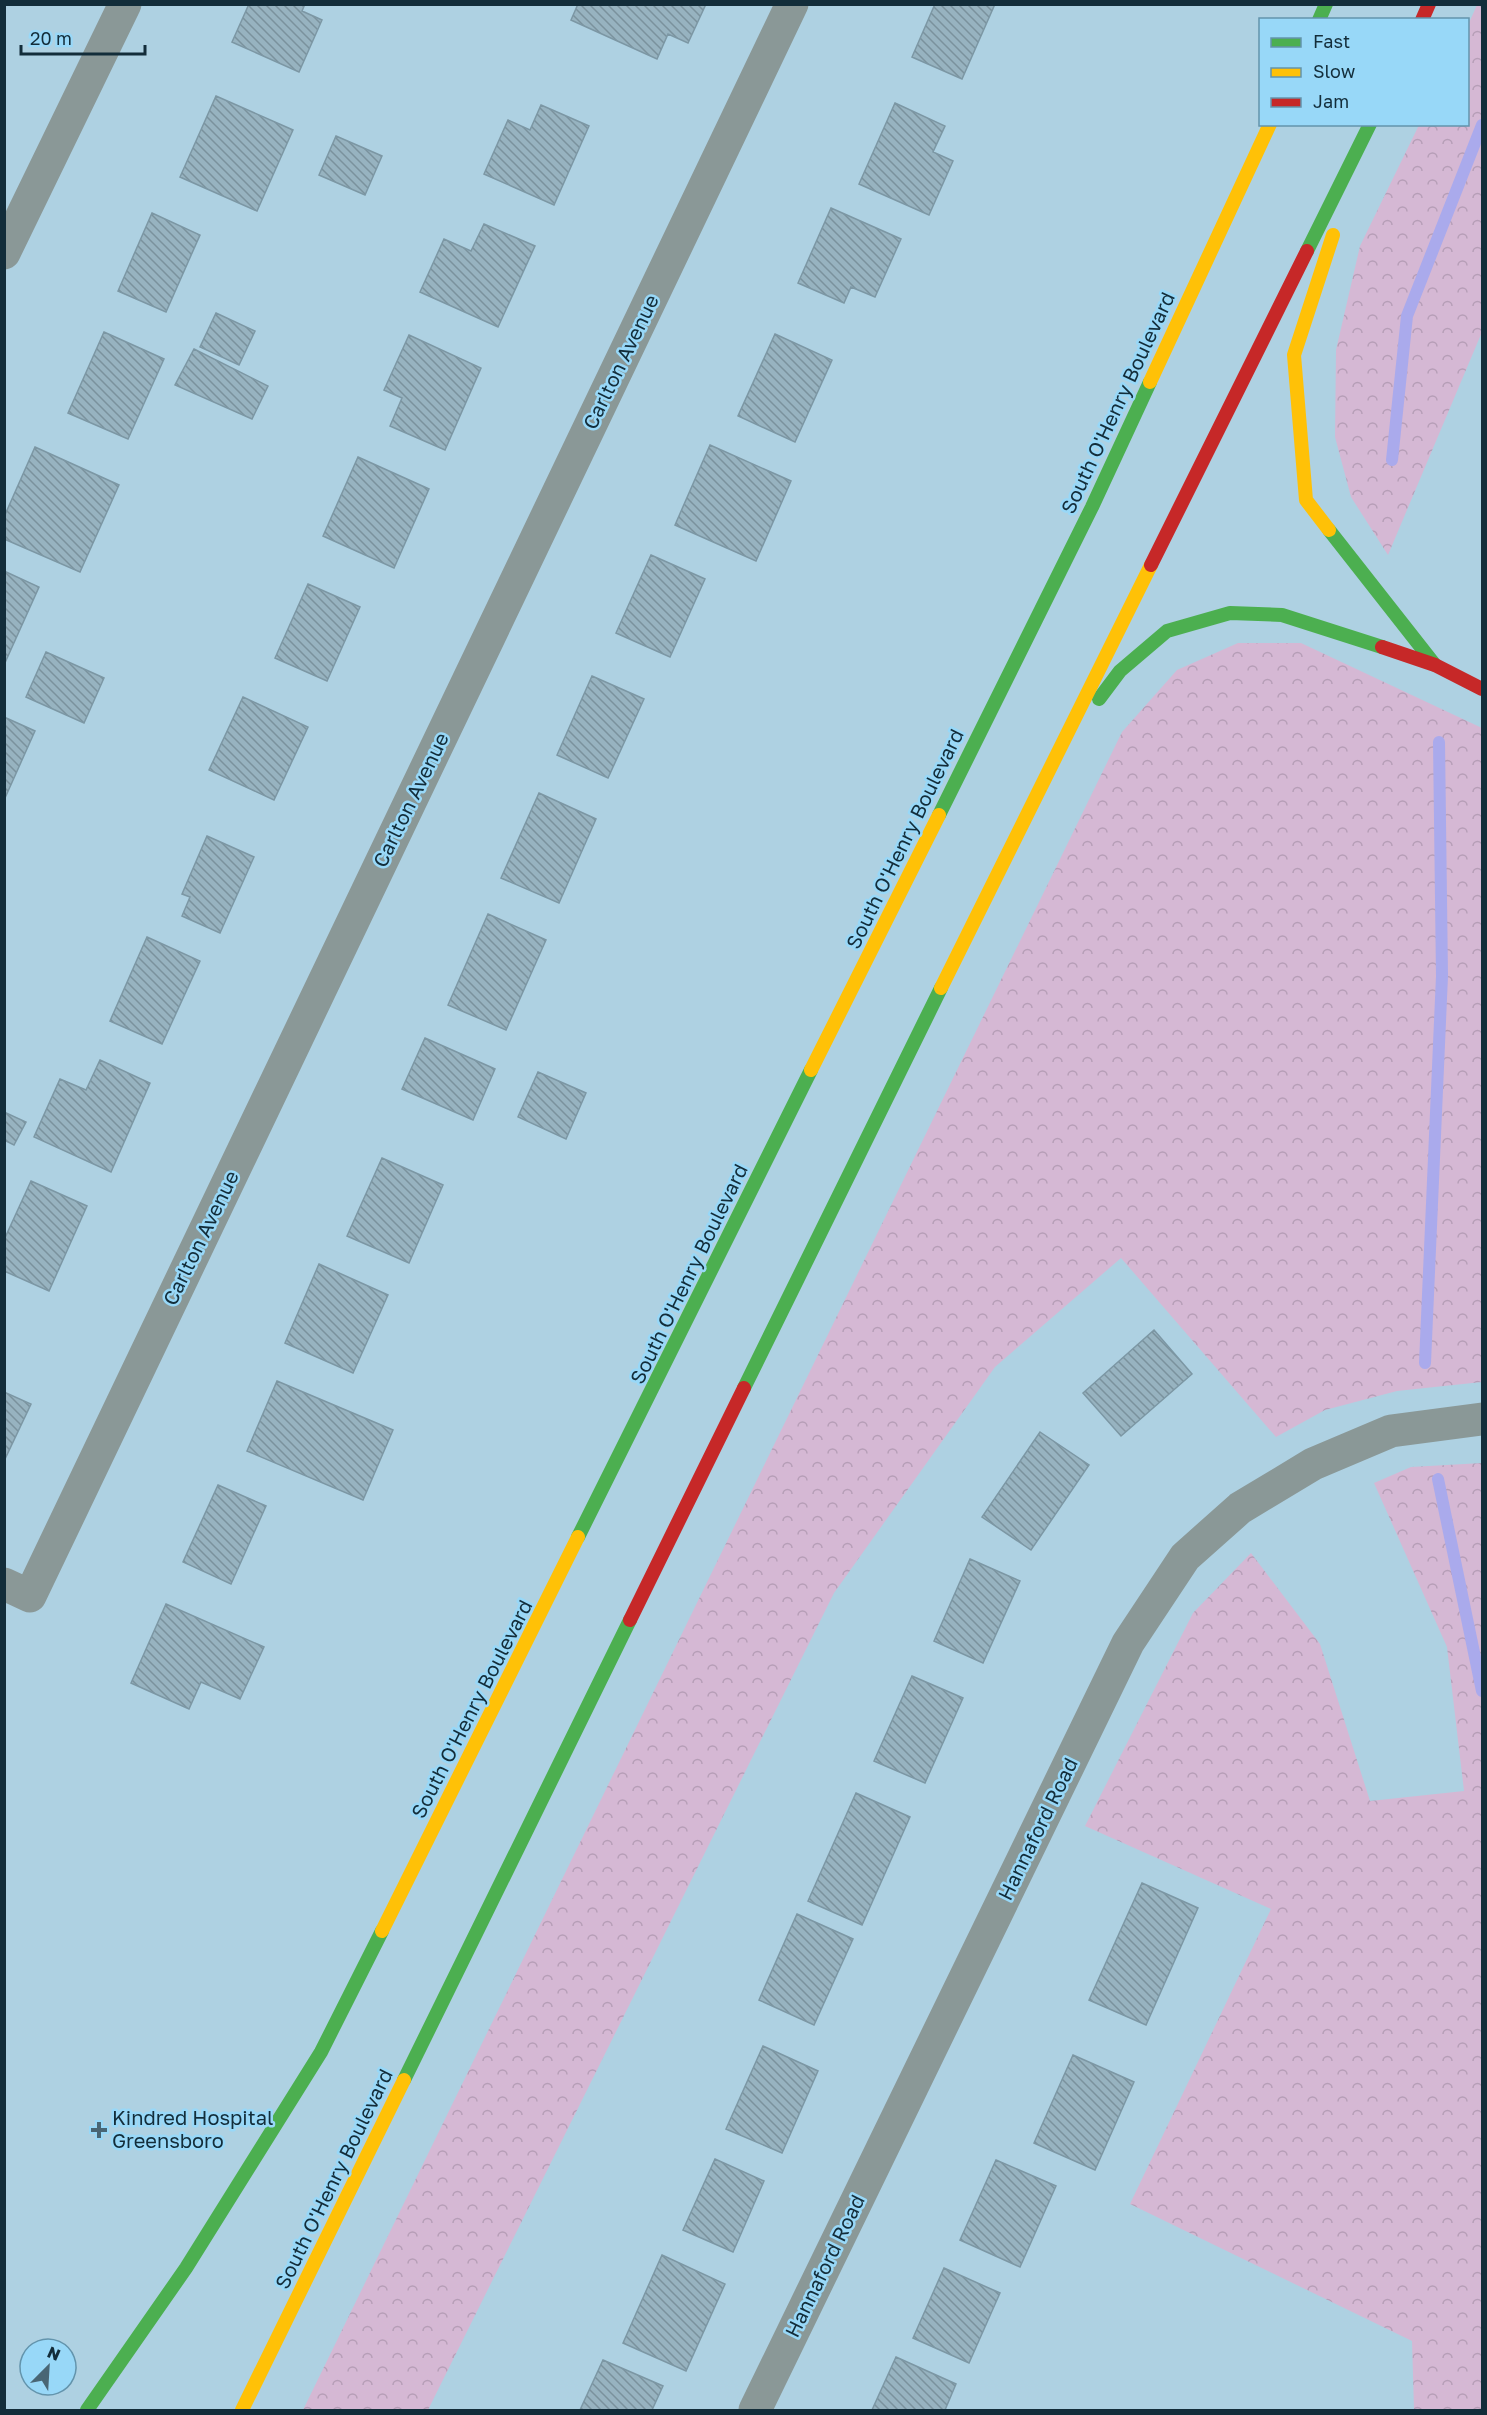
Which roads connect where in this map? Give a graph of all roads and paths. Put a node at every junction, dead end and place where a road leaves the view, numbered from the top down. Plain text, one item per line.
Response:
1 (125, 4) edge
2 (792, 4) edge
3 (1326, 4) edge
4 (1429, 4) edge
5 (1320, 18) edge
6 (1423, 18) edge
7 (1269, 126) edge
8 (1370, 126) edge
9 (1370, 126) edge
10 (4, 253) edge
11 (1435, 665) junction
12 (1482, 689) edge
13 (1053, 761) junction
14 (1482, 1419) edge
15 (17, 1590) edge
16 (87, 2410) edge
17 (242, 2410) edge
18 (755, 2410) edge

1 - 10 street
2 - 15 street, Carlton Avenue
3 - 5 highway
4 - 6 highway
7 - 16 highway, South O'Henry Boulevard
8 - 11 highway
9 - 13 highway, South O'Henry Boulevard
11 - 12 highway
11 - 13 highway
13 - 17 highway, South O'Henry Boulevard
14 - 18 street, Hannaford Road

